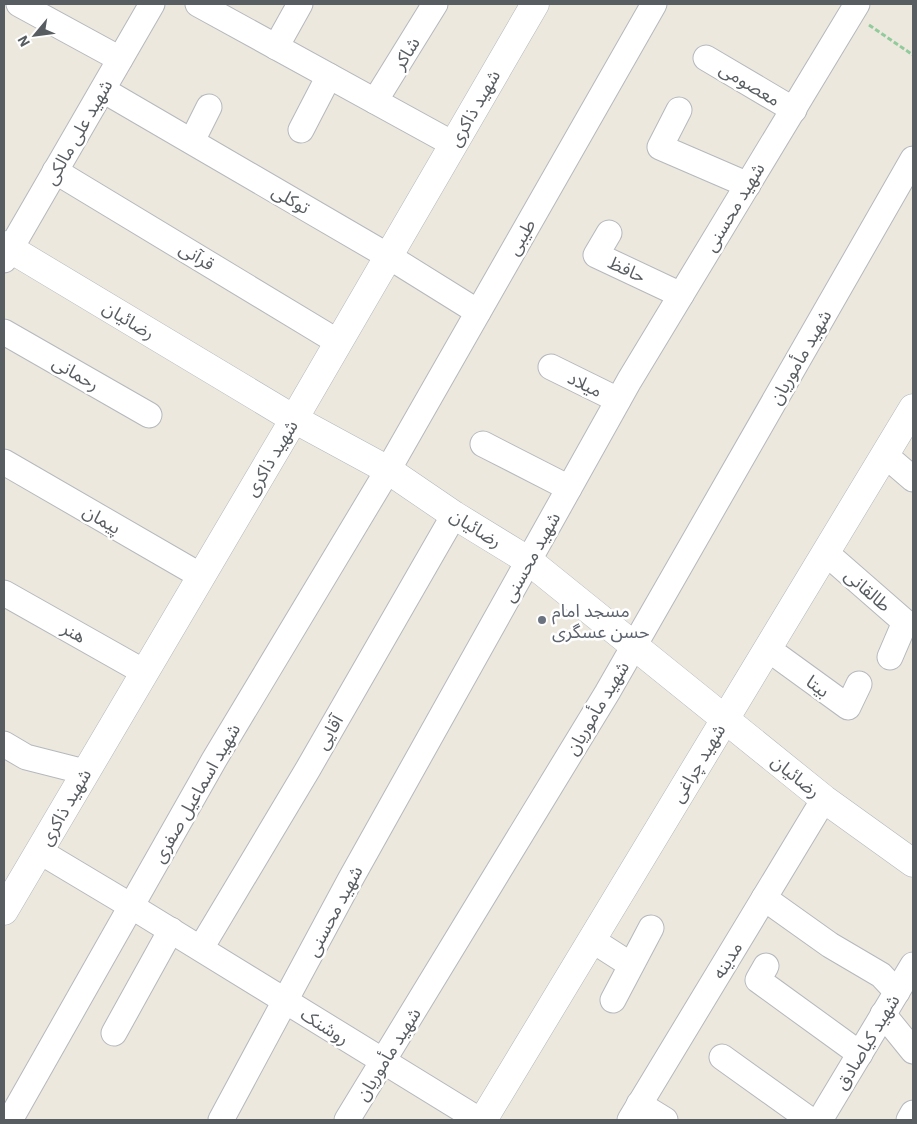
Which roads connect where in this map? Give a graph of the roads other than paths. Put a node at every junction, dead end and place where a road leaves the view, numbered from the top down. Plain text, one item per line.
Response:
1 (19, 4) edge
2 (152, 4) edge
3 (198, 4) edge
4 (300, 4) edge
5 (435, 4) edge
6 (535, 4) edge
7 (654, 4) edge
8 (854, 9) edge
9 (276, 47) junction
10 (706, 58) dead end
11 (120, 59) junction
12 (330, 76) junction
13 (103, 90) junction
14 (375, 102) junction
15 (209, 107) dead end
16 (679, 110) dead end
17 (794, 110) junction
18 (301, 130) dead end
19 (192, 141) junction
20 (453, 144) junction
21 (913, 159) edge
22 (55, 171) junction
23 (748, 186) junction
24 (609, 233) dead end
25 (6, 251) edge
26 (388, 256) junction
27 (681, 295) junction
28 (478, 312) junction
29 (4, 332) edge
30 (338, 342) junction
31 (551, 367) dead end
32 (618, 400) junction
33 (913, 408) edge
34 (149, 414) dead end
35 (294, 419) junction
36 (483, 444) dead end
37 (885, 455) junction
38 (4, 462) edge
39 (388, 470) junction
40 (913, 479) edge
41 (570, 488) junction
42 (454, 514) junction
43 (826, 553) junction
44 (529, 561) junction
45 (201, 576) junction
46 (4, 593) edge
47 (633, 646) junction
48 (768, 649) junction
49 (890, 657) dead end
50 (144, 672) junction
51 (859, 684) dead end
52 (725, 718) junction
53 (4, 744) edge
54 (85, 772) junction
55 (824, 799) junction
56 (39, 851) junction
57 (913, 863) edge
58 (764, 898) junction
59 (132, 906) junction
60 (4, 911) edge
61 (651, 928) dead end
62 (171, 930) junction
63 (592, 940) junction
64 (201, 948) junction
65 (631, 965) junction
66 (913, 965) edge
67 (766, 966) dead end
68 (897, 992) junction
69 (613, 1000) dead end
70 (285, 1001) junction
71 (884, 1014) junction
72 (114, 1033) dead end
73 (913, 1051) edge
74 (860, 1054) junction
75 (722, 1057) dead end
76 (383, 1062) junction
77 (634, 1112) edge
78 (913, 1113) edge
79 (10, 1120) edge
80 (221, 1120) edge
81 (347, 1120) edge
82 (479, 1120) edge
83 (483, 1120) edge
84 (666, 1120) edge
85 (810, 1120) edge
86 (820, 1120) edge
87 (909, 1120) edge

1 - 11 street
2 - 11 street, شهید علی مالکی
3 - 9 street
4 - 9 street
5 - 14 street, شاکر
6 - 20 street, شهید ذاکری
7 - 28 street, طیبی
8 - 17 street, شهید محسنی
9 - 12 street
10 - 17 street, معصومی
11 - 13 street, شهید علی مالکی
12 - 14 street
12 - 18 street
13 - 19 street, توکلی
13 - 22 street, شهید علی مالکی
14 - 20 street
15 - 19 street
16 - 23 street
17 - 23 street, شهید محسنی
19 - 26 street, توکلی
20 - 26 street, شهید ذاکری
21 - 47 street, شهید مأموریان
22 - 25 street, شهید علی مالکی
22 - 30 street, قرآنی
23 - 27 street, شهید محسنی
24 - 27 street, حافظ
25 - 35 street, رضائیان
26 - 28 street, توکلی
26 - 30 street, شهید ذاکری
27 - 32 street, شهید محسنی
28 - 39 street, طیبی
29 - 34 street, رحمانی
30 - 35 street, شهید ذاکری
31 - 32 street, میلاد
32 - 41 street, شهید محسنی
33 - 37 street, شهید چراغی
35 - 39 street, رضائیان
35 - 45 street, شهید ذاکری
36 - 41 street
37 - 40 street
37 - 43 street, شهید چراغی
38 - 45 street, پیمان
39 - 42 street, رضائیان
39 - 59 street, شهید اسماعیل صفری
41 - 44 street, شهید محسنی
42 - 44 street, رضائیان
42 - 64 street, آقایی
43 - 48 street, شهید چراغی
43 - 49 street, طالقانی
44 - 47 street, رضائیان
44 - 70 street, شهید محسنی
45 - 50 street, شهید ذاکری
46 - 50 street, هنر
47 - 52 street, رضائیان
47 - 76 street, شهید مأموریان
48 - 51 street, بیتا
48 - 52 street, شهید چراغی
50 - 54 street, شهید ذاکری
52 - 55 street, رضائیان
52 - 63 street, شهید چراغی
53 - 54 street
54 - 56 street, شهید ذاکری
55 - 57 street, رضائیان
55 - 58 street, مدینه
56 - 59 street, روشنک
56 - 60 street, شهید ذاکری
58 - 68 street
58 - 77 street, مدینه
59 - 62 street, روشنک
59 - 79 street, شهید اسماعیل صفری
61 - 65 street
62 - 64 street, روشنک
62 - 72 street
63 - 65 street
63 - 83 street, شهید چراغی
64 - 70 street, روشنک
65 - 69 street
66 - 68 street, شهید کیاصادق
67 - 74 street
68 - 71 street, شهید کیاصادق
70 - 76 street, روشنک
70 - 80 street, شهید محسنی
71 - 73 street
71 - 74 street, شهید کیاصادق
74 - 86 street, شهید کیاصادق
75 - 85 street
76 - 81 street, شهید مأموریان
76 - 82 street, روشنک
77 - 84 street
78 - 87 street

